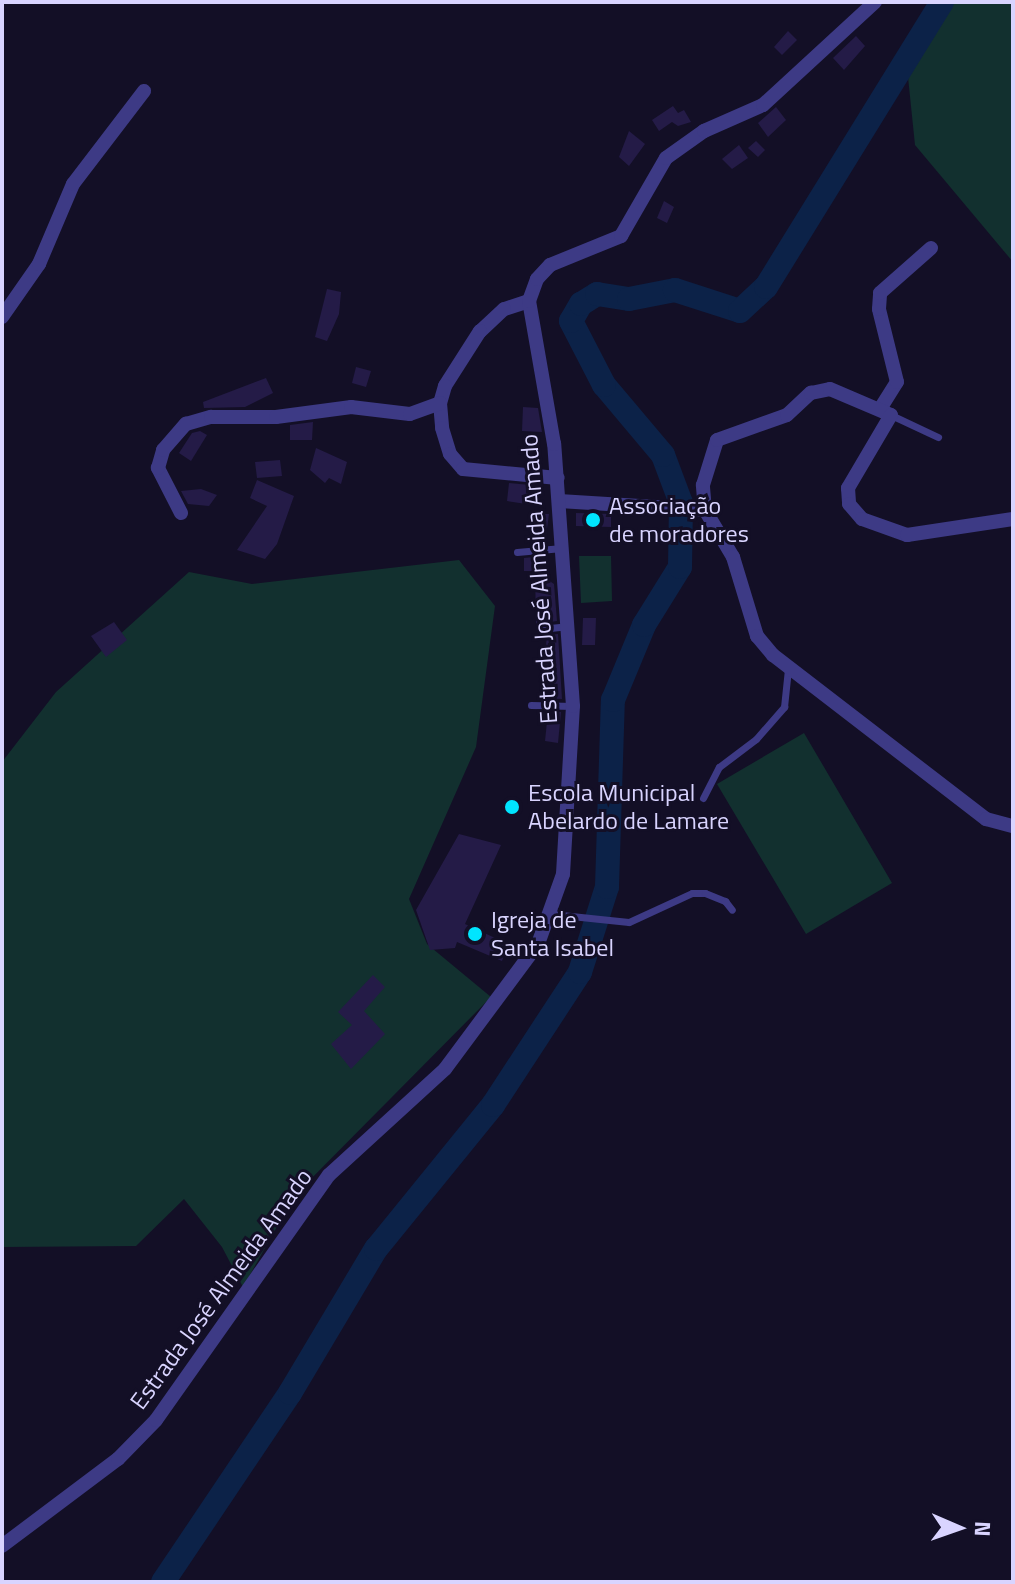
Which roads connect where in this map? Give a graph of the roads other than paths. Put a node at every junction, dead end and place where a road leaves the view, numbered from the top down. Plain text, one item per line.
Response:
1 (875, 2) edge
2 (144, 91) dead end
3 (931, 248) dead end
4 (529, 301) junction
5 (2, 317) edge
6 (440, 403) junction
7 (886, 412) junction
8 (938, 437) dead end
9 (558, 478) junction
10 (559, 501) junction
11 (700, 510) junction
12 (181, 513) dead end
13 (1013, 519) edge
14 (562, 548) junction
15 (517, 552) dead end
16 (567, 626) junction
17 (540, 629) dead end
18 (788, 665) junction
19 (531, 705) dead end
20 (573, 706) junction
21 (703, 798) dead end
22 (1013, 826) edge
23 (732, 910) dead end
24 (552, 914) junction
25 (2, 1546) edge

1 - 4 street
2 - 5 street
3 - 7 street
4 - 6 street
4 - 9 street, Estrada José Almeida Amado
6 - 9 street
6 - 12 street
7 - 8 lane
7 - 11 street
7 - 13 street
9 - 10 street, Estrada José Almeida Amado
10 - 11 street
10 - 14 street, Estrada José Almeida Amado
11 - 18 street
14 - 15 lane
14 - 16 street, Estrada José Almeida Amado
16 - 17 lane
16 - 20 street, Estrada José Almeida Amado
18 - 21 lane
18 - 22 street
19 - 20 lane
20 - 24 street, Estrada José Almeida Amado
23 - 24 lane
24 - 25 street, Estrada José Almeida Amado

